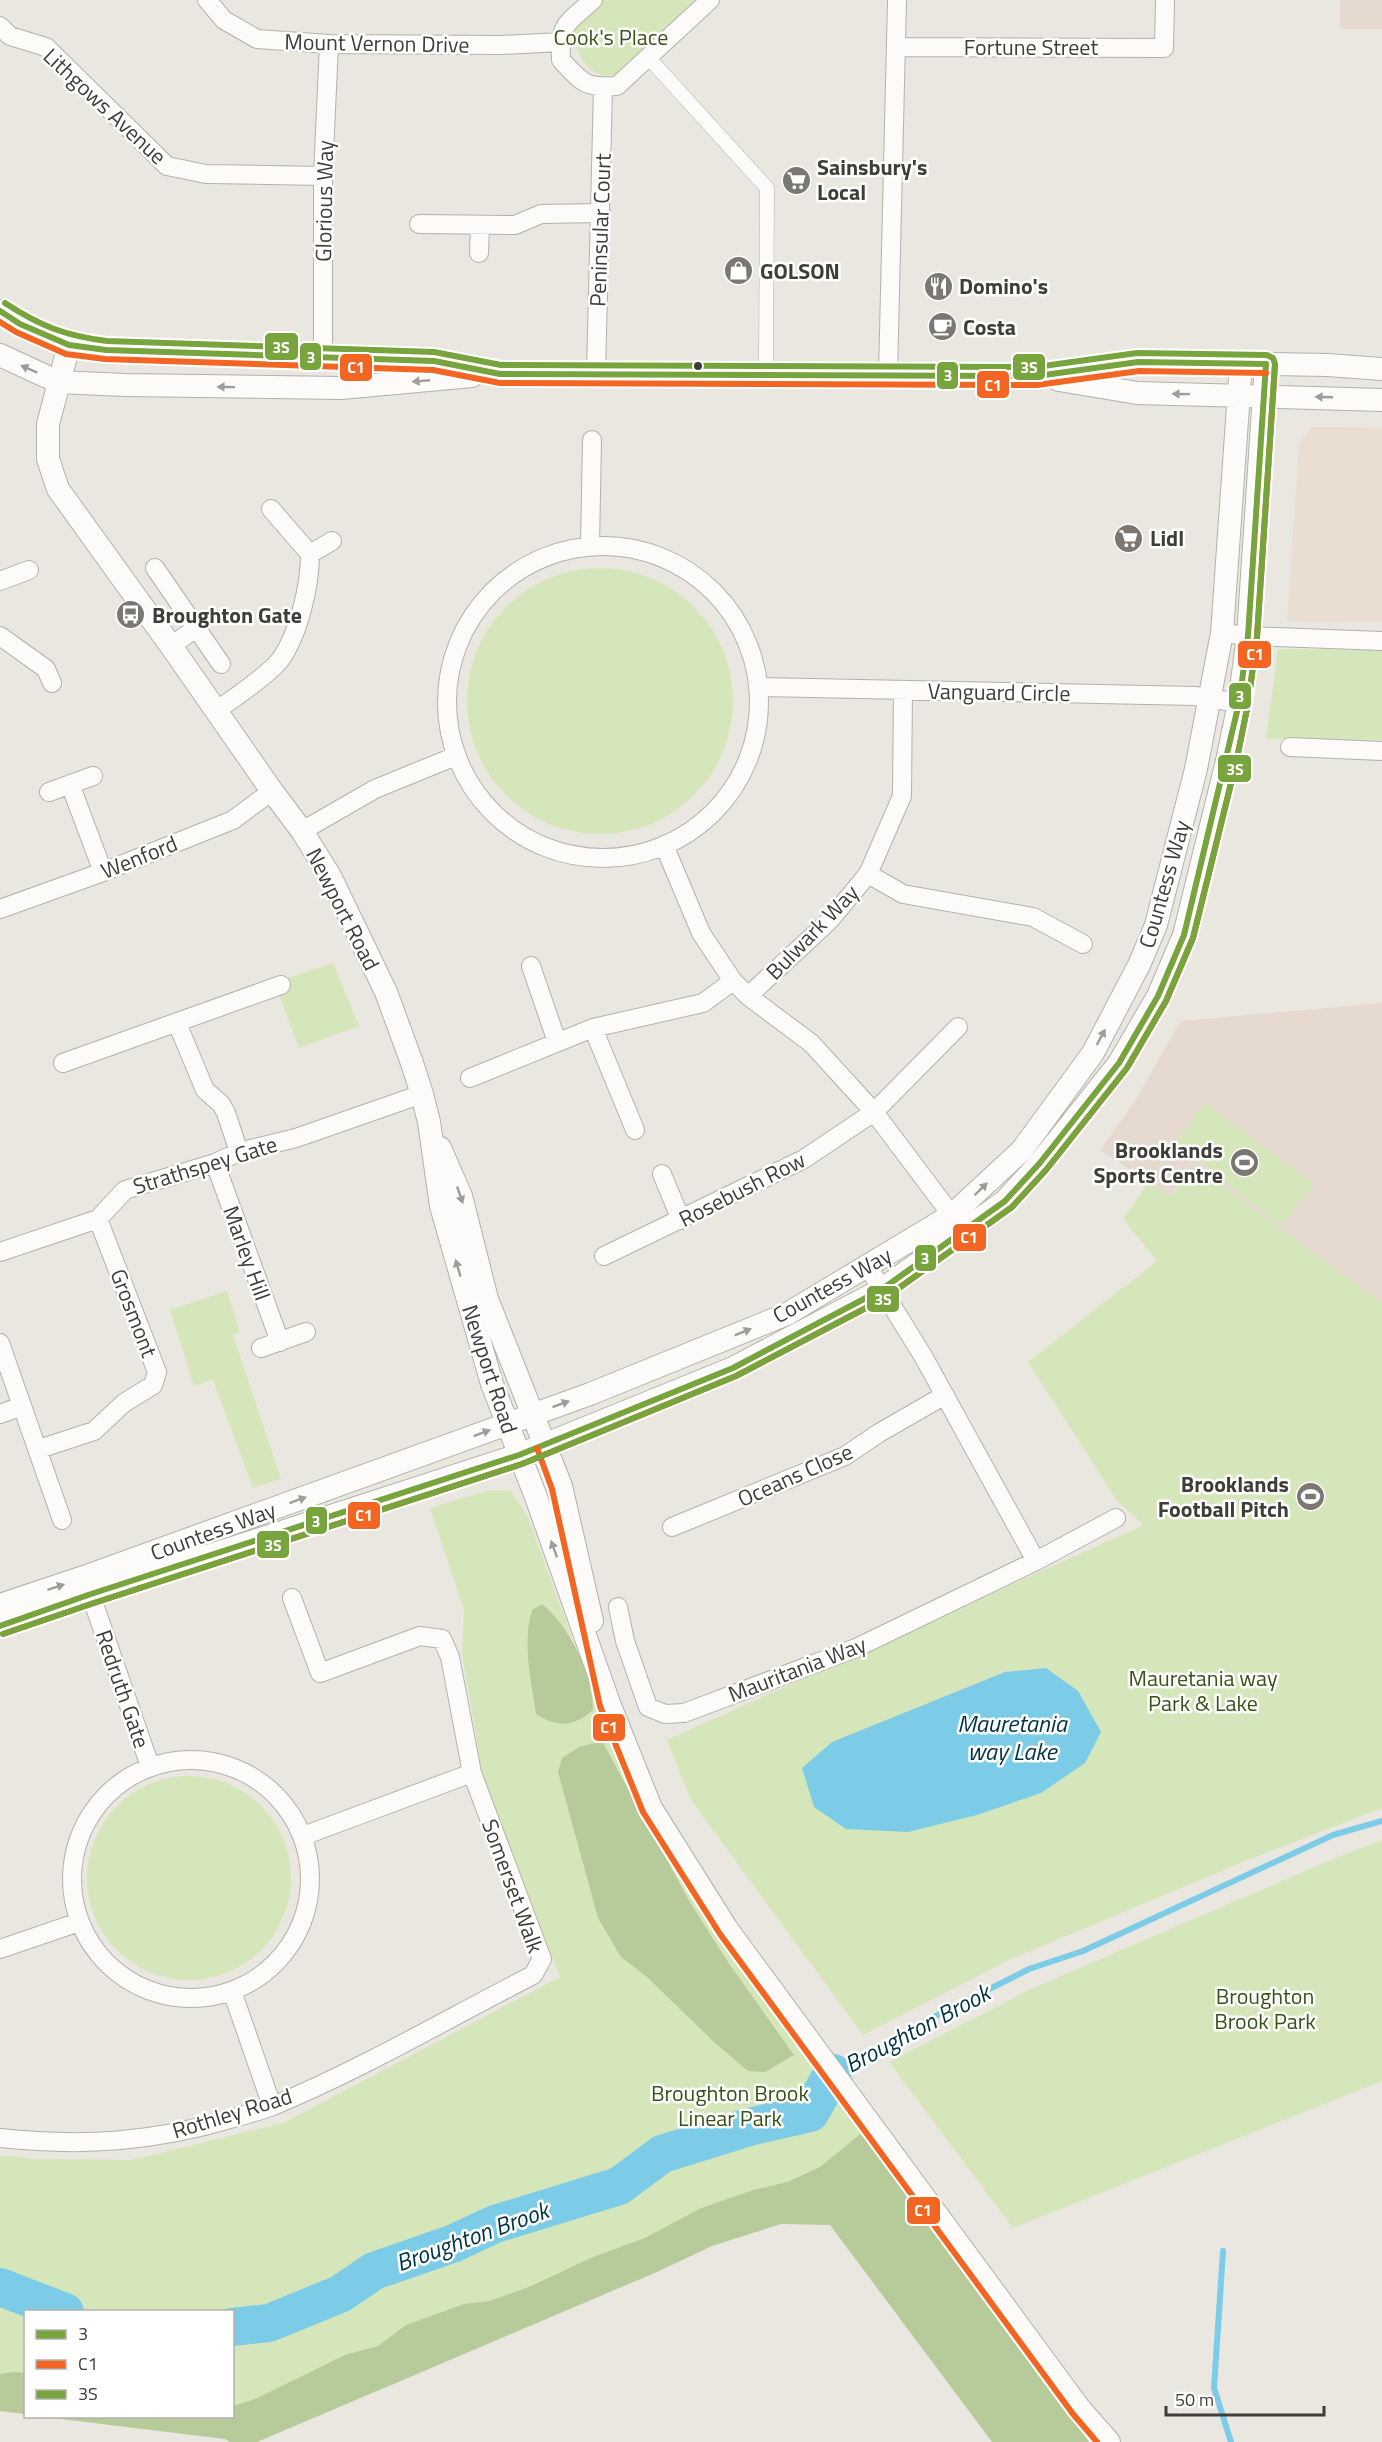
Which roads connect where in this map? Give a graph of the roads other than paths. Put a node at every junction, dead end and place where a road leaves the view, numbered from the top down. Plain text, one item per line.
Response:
1 (207, 0) edge
2 (710, 0) edge
3 (897, 0) edge
4 (1165, 0) edge
5 (587, 2) edge
6 (0, 26) edge
7 (560, 42) junction
8 (329, 44) junction
9 (897, 47) junction
10 (648, 57) junction
11 (603, 87) junction
12 (323, 176) junction
13 (601, 213) junction
14 (418, 224) dead end
15 (480, 225) junction
16 (479, 253) dead end
17 (0, 311) edge
18 (69, 345) junction
19 (0, 355) edge
20 (323, 358) junction
21 (766, 360) dead end
22 (1242, 364) junction
23 (1266, 364) junction
24 (1382, 369) edge
25 (500, 374) junction
26 (596, 374) junction
27 (888, 375) junction
28 (1037, 376) junction
29 (58, 381) junction
30 (1240, 395) junction
31 (1264, 396) junction
32 (1382, 400) edge
33 (592, 440) dead end
34 (271, 509) dead end
35 (332, 541) dead end
36 (590, 546) junction
37 (310, 554) junction
38 (155, 568) dead end
39 (29, 570) dead end
40 (0, 581) edge
41 (196, 628) junction
42 (1222, 633) junction
43 (0, 636) edge
44 (1248, 636) junction
45 (1382, 641) edge
46 (171, 646) junction
47 (221, 664) dead end
48 (52, 683) dead end
49 (759, 687) junction
50 (903, 690) junction
51 (1210, 697) junction
52 (1239, 703) junction
53 (215, 711) junction
54 (1290, 747) dead end
55 (1382, 751) edge
56 (456, 756) junction
57 (93, 776) dead end
58 (70, 784) junction
59 (272, 791) junction
60 (49, 792) dead end
61 (302, 831) junction
62 (664, 845) junction
63 (103, 872) junction
64 (868, 874) junction
65 (0, 909) edge
66 (1083, 944) dead end
67 (531, 966) dead end
68 (733, 981) junction
69 (281, 985) dead end
70 (748, 996) junction
71 (177, 1023) junction
72 (958, 1027) dead end
73 (593, 1028) junction
74 (557, 1042) junction
75 (63, 1064) dead end
76 (470, 1078) dead end
77 (422, 1094) junction
78 (874, 1112) junction
79 (429, 1122) junction
80 (635, 1130) dead end
81 (239, 1152) junction
82 (215, 1163) junction
83 (662, 1174) dead end
84 (98, 1219) junction
85 (681, 1220) junction
86 (958, 1223) junction
87 (0, 1252) edge
88 (604, 1256) dead end
89 (868, 1267) junction
90 (881, 1290) junction
91 (306, 1332) dead end
92 (280, 1342) junction
93 (0, 1343) edge
94 (261, 1348) dead end
95 (945, 1395) junction
96 (22, 1406) junction
97 (0, 1414) edge
98 (532, 1414) junction
99 (507, 1424) junction
100 (545, 1445) junction
101 (39, 1449) junction
102 (519, 1455) junction
103 (1116, 1518) dead end
104 (62, 1520) dead end
105 (672, 1527) dead end
106 (1036, 1561) junction
107 (88, 1586) junction
108 (292, 1598) dead end
109 (0, 1605) edge
110 (618, 1607) dead end
111 (0, 1626) edge
112 (609, 1703) junction
113 (150, 1766) junction
114 (472, 1773) junction
115 (303, 1836) junction
116 (79, 1922) junction
117 (0, 1949) edge
118 (232, 1990) junction
119 (417, 2037) joint
120 (272, 2106) junction
121 (0, 2138) edge
122 (1109, 2442) edge

1 - 8 street, Mount Vernon Drive
2 - 10 street
3 - 9 street
4 - 9 street, Fortune Street
5 - 7 street
6 - 12 street, Lithgows Avenue
7 - 8 street, Mount Vernon Drive
7 - 11 street
8 - 12 street, Glorious Way
9 - 27 street
10 - 11 street
10 - 21 street
11 - 13 street, Peninsular Court
12 - 20 street, Glorious Way
13 - 15 street
13 - 26 street, Peninsular Court
14 - 15 street
15 - 16 street
17 - 18 street
18 - 20 street
18 - 29 street, Newport Road
29 -> 19 street
20 - 25 street
22 - 23 street
22 - 28 street
22 - 30 street, Countess Way
23 - 24 street
23 - 31 street
25 - 26 street
25 -> 29 street
26 - 27 street
27 - 28 street
30 -> 28 street
29 - 46 street, Newport Road
30 - 31 street
30 - 42 street, Countess Way
32 -> 31 street
31 - 44 street
33 - 36 street
34 - 37 street
35 - 37 street
36 - 49 street
36 - 56 street
37 - 53 street
38 - 41 street
39 - 40 street
41 - 46 street
41 - 47 street
42 - 44 street
42 - 51 street, Countess Way
43 - 48 street
44 - 45 street
44 - 52 street
46 - 53 street, Newport Road
49 - 50 street, Vanguard Circle
49 - 62 street
50 - 51 street, Vanguard Circle
50 - 64 street, Bulwark Way
51 - 52 street, Vanguard Circle
86 -> 51 street, Countess Way
52 - 86 street
53 - 59 street, Newport Road
54 - 55 street
56 - 61 street
56 - 62 street
57 - 58 street
58 - 60 street
58 - 63 street
59 - 61 street, Newport Road
59 - 63 street, Wenford
61 - 77 street, Newport Road
62 - 68 street
63 - 65 street, Wenford
64 - 66 street
64 - 70 street, Bulwark Way
67 - 74 street
68 - 70 street
68 - 73 street
69 - 71 street
70 - 78 street
71 - 75 street
71 - 81 street
72 - 78 street, Rosebush Row
73 - 74 street
73 - 80 street
74 - 76 street
77 - 79 street, Newport Road
77 - 81 street, Strathspey Gate
78 - 85 street, Rosebush Row
78 - 86 street
79 -> 98 street
99 -> 79 street, Newport Road
81 - 82 street, Strathspey Gate
82 - 84 street, Strathspey Gate
82 - 92 street, Marley Hill
83 - 85 street
84 - 87 street, Strathspey Gate
84 - 101 street, Grosmont
85 - 88 street, Rosebush Row
86 - 89 street, Countess Way
86 - 90 street, Countess Way
89 - 90 street
98 -> 89 street, Countess Way
90 - 95 street
90 - 100 street, Countess Way
91 - 92 street
92 - 94 street
93 - 96 street
95 - 105 street, Oceans Close
95 - 106 street
96 - 97 street
96 - 101 street
98 - 99 street, Countess Way
98 - 100 street
99 - 102 street, Newport Road
107 -> 99 street, Countess Way
100 - 102 street, Countess Way
100 - 112 street
101 - 104 street
102 - 107 street, Countess Way
112 -> 102 street, Newport Road
103 - 106 street, Mauritania Way
106 - 110 street, Mauritania Way
109 -> 107 street, Countess Way
107 - 111 street, Countess Way
107 - 113 street, Redruth Gate
108 - 114 street, Somerset Walk
112 - 122 street, Newport Road
113 - 115 street
113 - 116 street
114 - 115 street
114 - 119 street, Somerset Walk
115 - 118 street
116 - 117 street
116 - 118 street
118 - 120 street
119 - 120 street, Rothley Road
120 - 121 street, Rothley Road

